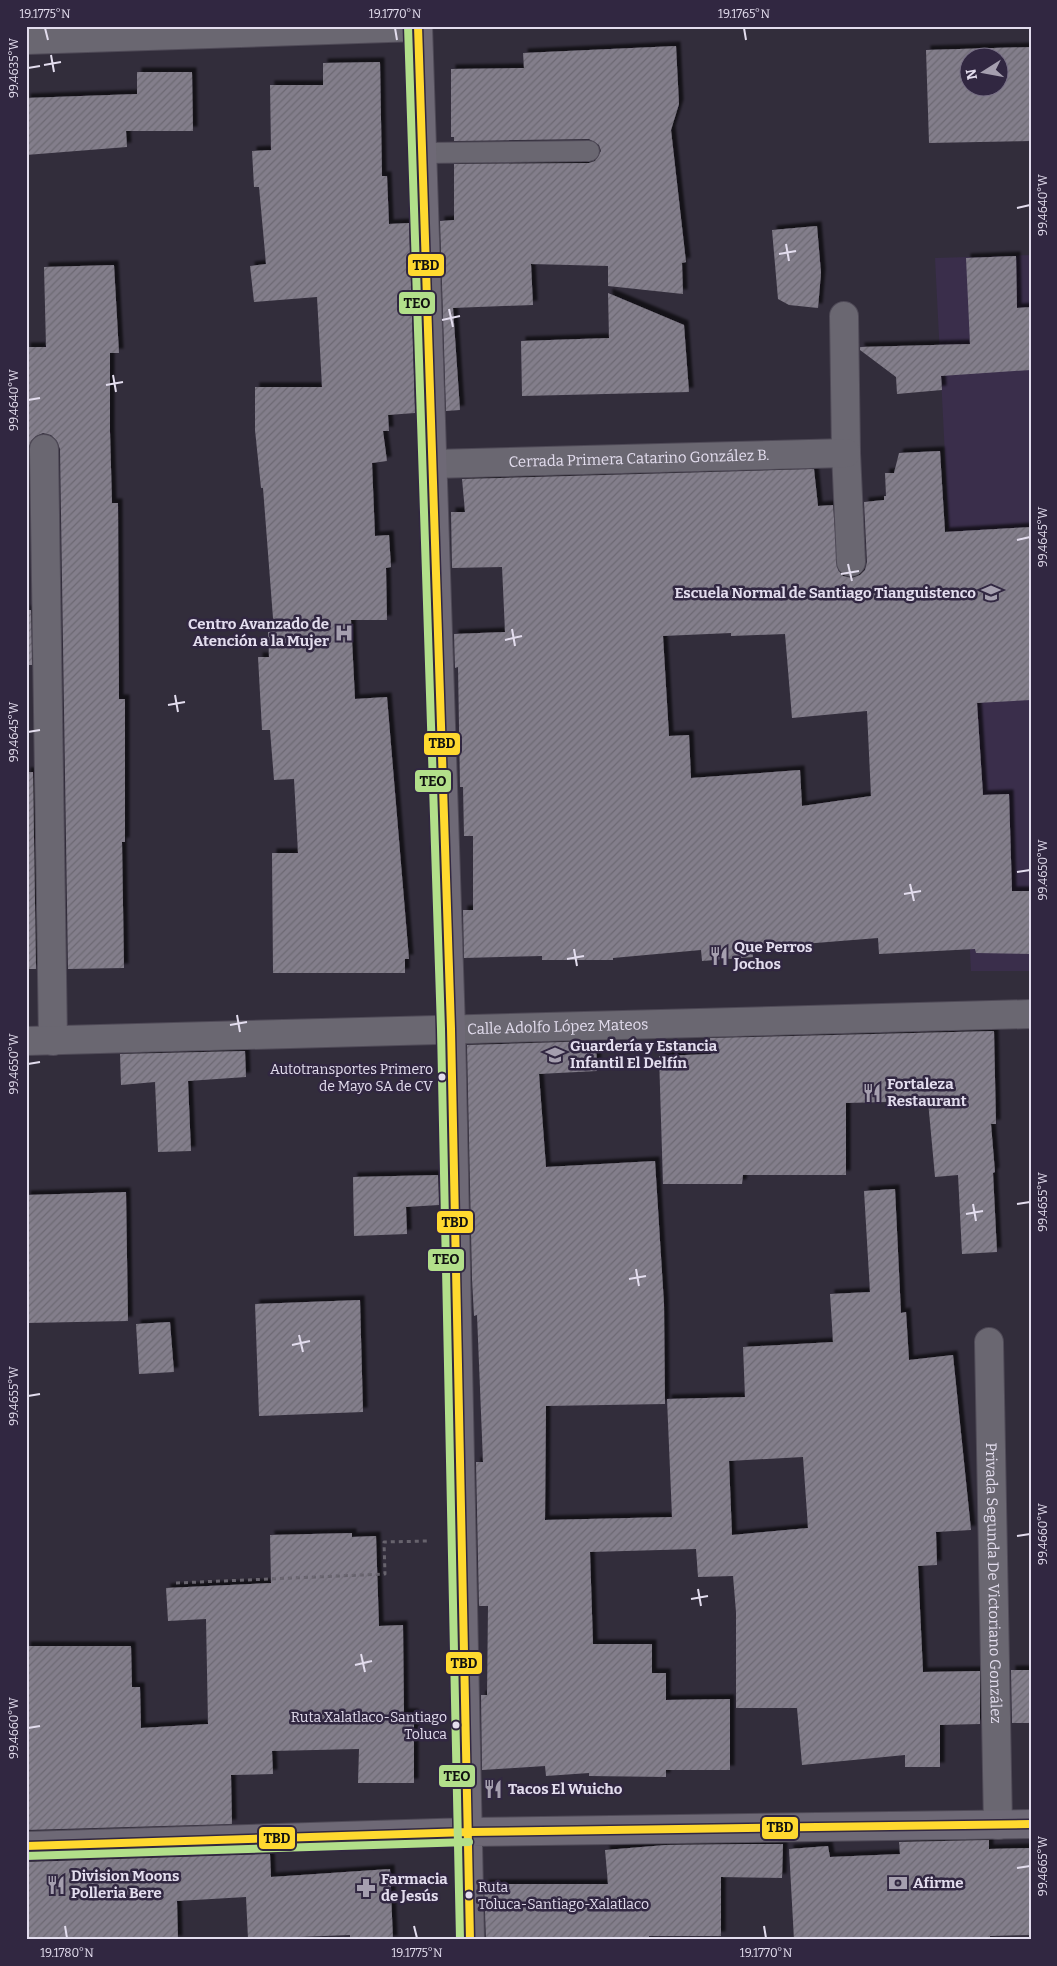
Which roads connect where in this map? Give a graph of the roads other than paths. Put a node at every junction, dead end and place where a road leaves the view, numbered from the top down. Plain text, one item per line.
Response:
1 (418, 27) edge
2 (26, 40) edge
3 (589, 151) dead end
4 (423, 153) junction
5 (844, 316) dead end
6 (44, 449) dead end
7 (846, 453) junction
8 (433, 464) junction
9 (851, 562) dead end
10 (1031, 1014) edge
11 (451, 1029) junction
12 (26, 1041) edge
13 (54, 1041) junction
14 (989, 1342) dead end
15 (1031, 1824) edge
16 (998, 1825) junction
17 (469, 1832) junction
18 (26, 1846) edge
19 (470, 1940) edge

1 - 2 street
1 - 4 main road
3 - 4 lane
4 - 8 main road
5 - 7 street
6 - 13 street
7 - 8 street, Cerrada Primera Catarino González B.
7 - 9 street
8 - 11 main road
10 - 11 street, Calle Adolfo López Mateos
11 - 13 street, Calle Adolfo López Mateos
11 - 17 main road
12 - 13 street, Calle Adolfo López Mateos
14 - 16 street, Privada Segunda De Victoriano González
15 - 16 main road
16 - 17 main road
17 - 18 main road
17 - 19 main road

